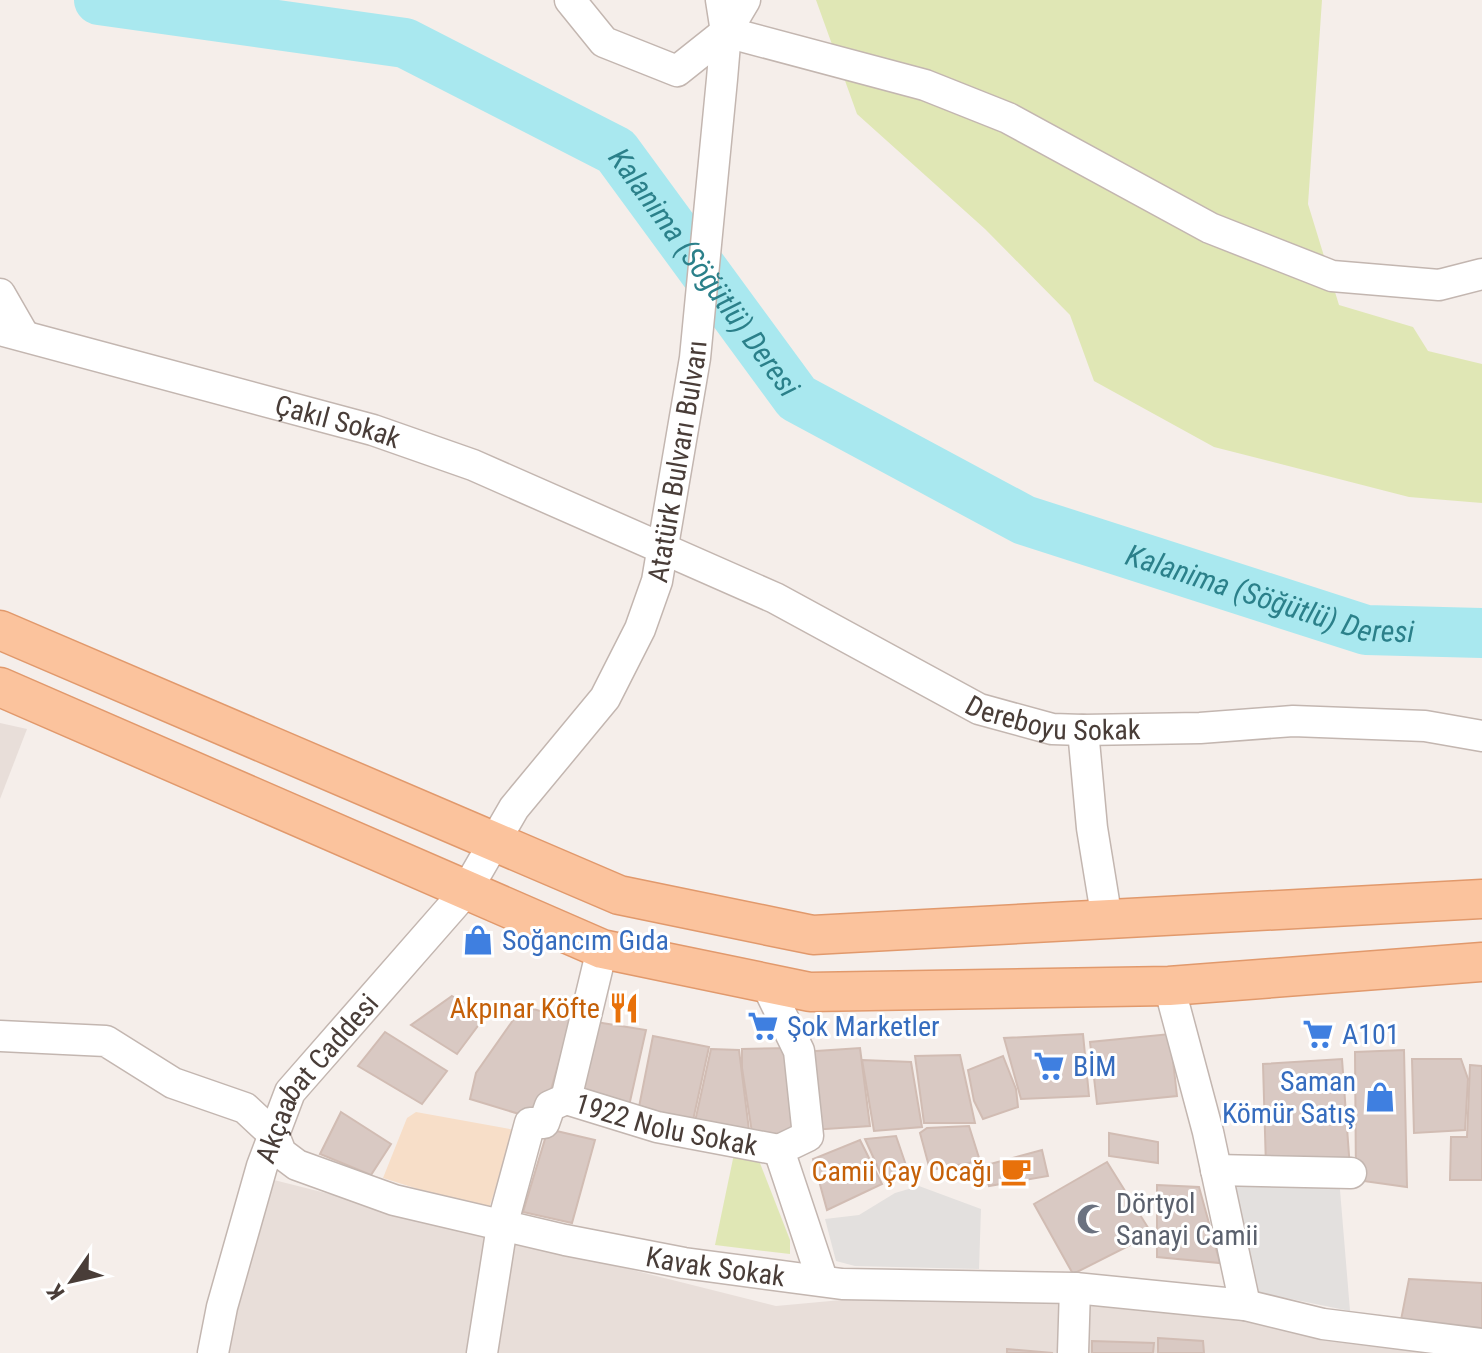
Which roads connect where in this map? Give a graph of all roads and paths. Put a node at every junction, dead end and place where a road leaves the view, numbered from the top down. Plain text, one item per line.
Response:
1 (570, 0) edge
2 (721, 0) edge
3 (745, 0) edge
4 (726, 32) junction
5 (1482, 274) edge
6 (0, 294) edge
7 (11, 332) edge
8 (662, 549) junction
9 (0, 630) edge
10 (0, 687) edge
11 (1083, 730) junction
12 (1482, 736) edge
13 (493, 843) junction
14 (466, 891) junction
15 (1482, 899) edge
16 (1107, 920) junction
17 (602, 949) junction
18 (1482, 962) edge
19 (766, 983) junction
20 (1169, 986) junction
21 (0, 1036) edge
22 (566, 1099) junction
23 (274, 1135) junction
24 (779, 1150) junction
25 (1216, 1170) junction
26 (1351, 1173) dead end
27 (502, 1226) junction
28 (822, 1279) junction
29 (1075, 1288) junction
30 (1245, 1305) junction
31 (1482, 1344) edge
32 (213, 1353) edge
33 (482, 1353) edge
34 (1073, 1353) edge

1 - 4 street
2 - 4 street, Atatürk Bulvarı Bulvarı
3 - 4 street, Atatürk Bulvarı Bulvarı
4 - 5 street
4 - 8 street, Atatürk Bulvarı Bulvarı
6 - 7 street
7 - 8 street, Çakıl Sokak
8 - 11 street, Dereboyu Sokak
8 - 13 street, Atatürk Bulvarı Bulvarı
9 - 13 main road
10 - 14 main road
11 - 12 street, Dereboyu Sokak
11 - 16 street
13 - 14 street, Akçaabat Caddesi
13 - 16 main road
14 - 17 main road
14 - 23 street, Akçaabat Caddesi
15 - 16 main road
17 - 19 main road
17 - 22 street, 1922 Nolu Sokak
18 - 20 main road
19 - 20 main road
19 - 24 street, 1922 Nolu Sokak
20 - 25 street
21 - 23 street, Kavak Sokak
22 - 24 street, 1922 Nolu Sokak
22 - 27 street
23 - 27 street, Kavak Sokak
23 - 32 street, Akçaabat Caddesi
24 - 28 street, 1922 Nolu Sokak
25 - 26 street
25 - 30 street
27 - 28 street, Kavak Sokak
27 - 33 street
28 - 29 street, Kavak Sokak
29 - 30 street, Kavak Sokak
29 - 34 street
30 - 31 street, Kavak Sokak

